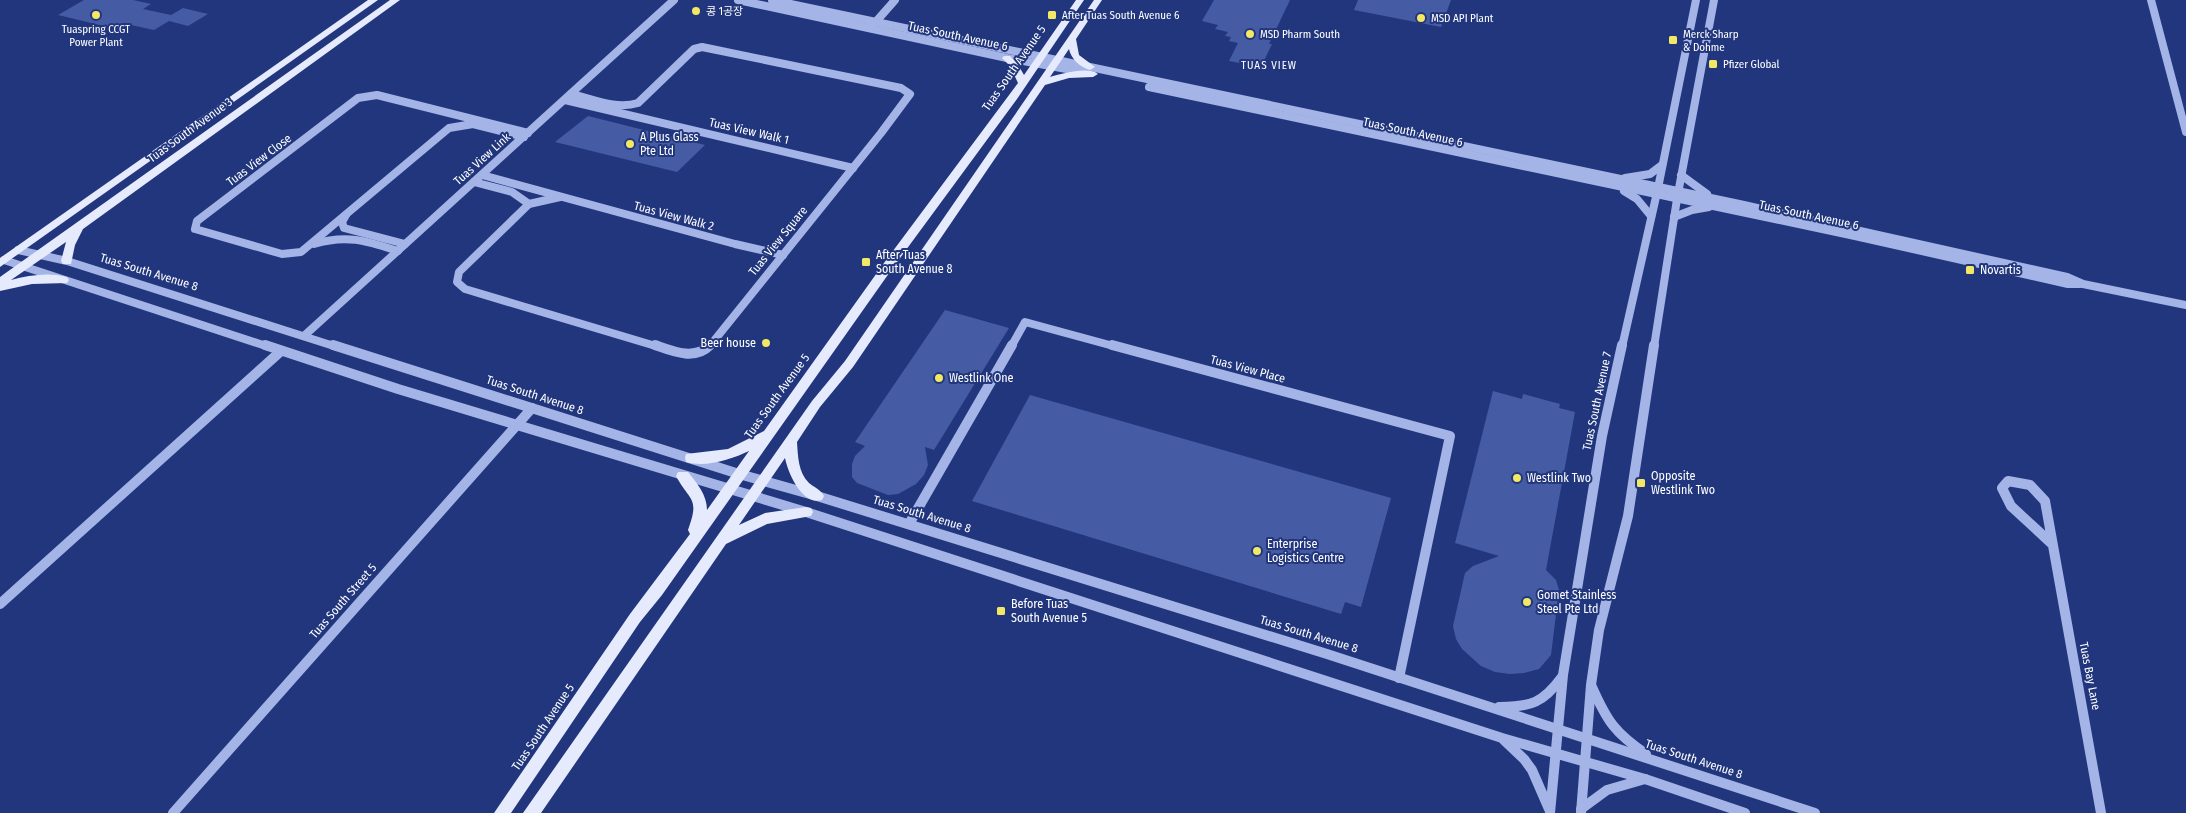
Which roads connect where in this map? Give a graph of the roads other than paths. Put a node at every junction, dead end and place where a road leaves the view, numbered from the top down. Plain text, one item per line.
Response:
1 (374, 0) edge
2 (396, 0) edge
3 (674, 0) edge
4 (738, 0) edge
5 (772, 0) edge
6 (896, 0) edge
7 (1080, 0) edge
8 (1098, 0) edge
9 (1696, 0) edge
10 (1714, 0) edge
11 (2151, 0) edge
12 (875, 22) junction
13 (869, 29) junction
14 (1071, 38) junction
15 (1007, 58) junction
16 (1038, 60) junction
17 (1055, 63) junction
18 (1091, 71) junction
19 (1042, 83) junction
20 (1023, 84) junction
21 (571, 94) junction
22 (564, 100) junction
23 (638, 104) junction
24 (449, 113) junction
25 (640, 117) junction
26 (449, 128) junction
27 (2186, 132) edge
28 (526, 135) junction
29 (1662, 165) junction
30 (854, 168) junction
31 (482, 175) junction
32 (1681, 175) junction
33 (1612, 178) junction
34 (474, 182) junction
35 (1616, 187) junction
36 (1657, 192) junction
37 (1678, 195) junction
38 (560, 197) junction
39 (1717, 203) junction
40 (529, 204) junction
41 (348, 212) junction
42 (1651, 216) junction
43 (1674, 217) junction
44 (81, 226) junction
45 (405, 244) junction
46 (305, 248) junction
47 (18, 250) junction
48 (398, 251) junction
49 (41, 254) junction
50 (783, 255) junction
51 (2, 261) edge
52 (67, 261) junction
53 (23, 266) junction
54 (63, 280) junction
55 (0, 283) edge
56 (0, 289) edge
57 (2186, 300) edge
58 (2167, 301) junction
59 (2186, 304) edge
60 (305, 336) junction
61 (281, 351) junction
62 (532, 408) junction
63 (518, 425) junction
64 (769, 433) junction
65 (790, 441) junction
66 (691, 458) junction
67 (739, 474) junction
68 (683, 476) junction
69 (763, 481) junction
70 (729, 489) junction
71 (752, 496) junction
72 (817, 496) junction
73 (806, 512) junction
74 (909, 524) junction
75 (720, 542) junction
76 (2051, 543) junction
77 (689, 544) junction
78 (0, 604) edge
79 (1563, 675) junction
80 (1399, 678) junction
81 (1590, 685) junction
82 (1491, 708) junction
83 (1558, 729) junction
84 (1502, 738) junction
85 (1587, 738) junction
86 (1557, 754) junction
87 (1585, 761) junction
88 (1658, 762) junction
89 (1645, 779) junction
90 (1581, 811) edge
91 (1550, 812) edge
92 (174, 813) edge
93 (502, 813) edge
94 (531, 813) edge
95 (1745, 813) edge
96 (1815, 813) edge
97 (2101, 813) edge

1 - 47 main road, Tuas South Avenue 3
2 - 44 main road, Tuas South Avenue 3
3 - 21 street, Tuas View Link
4 - 13 street, Tuas South Avenue 6
5 - 12 street, Tuas South Avenue 6
6 - 12 street
7 - 16 main road, Tuas South Avenue 5
8 - 14 main road
9 - 29 street, Tuas South Avenue 7
10 - 32 street
11 - 27 street
12 - 13 street
12 - 16 street, Tuas South Avenue 6
13 - 15 street, Tuas South Avenue 6
14 - 17 main road
14 - 18 main road
15 - 16 street, Tuas South Avenue 6
15 - 20 main road
16 - 17 street, Tuas South Avenue 6
16 - 20 main road, Tuas South Avenue 5
17 - 18 street, Tuas South Avenue 6
17 - 19 main road
18 - 19 main road
18 - 33 street, Tuas South Avenue 6
18 - 35 street, Tuas South Avenue 6
19 - 65 main road
20 - 64 main road, Tuas South Avenue 5
21 - 22 street, Tuas View Link
21 - 23 street
22 - 25 street, Tuas View Walk 1
22 - 28 street, Tuas View Link
23 - 25 street
23 - 30 street, Tuas View Square
24 - 26 street
24 - 28 street, Tuas View Close
24 - 46 street, Tuas View Close
25 - 30 street, Tuas View Walk 1
26 - 28 street
26 - 41 street, Tuas View Close
28 - 31 street, Tuas View Link
29 - 33 street
29 - 36 street, Tuas South Avenue 7
30 - 50 street, Tuas View Square
31 - 34 street, Tuas View Link
31 - 38 street, Tuas View Walk 2
32 - 37 street
32 - 39 street
33 - 36 street, Tuas South Avenue 6
34 - 40 street
34 - 45 street, Tuas View Link
35 - 36 street, Tuas South Avenue 6
35 - 42 street
36 - 37 street, Tuas South Avenue 6
36 - 42 street, Tuas South Avenue 7
37 - 39 street, Tuas South Avenue 6
37 - 43 street
38 - 40 street, Tuas View Walk 2
38 - 50 street, Tuas View Walk 2
39 - 43 street
39 - 58 street, Tuas South Avenue 6
40 - 50 street, Tuas View Square
41 - 45 street
41 - 46 street, Tuas View Close
42 - 79 street, Tuas South Avenue 7
43 - 81 street
44 - 49 main road, Tuas South Avenue 3
44 - 52 main road
45 - 48 street, Tuas View Link
46 - 48 street, Tuas View Close
47 - 49 street, Tuas South Avenue 8
47 - 51 main road, Tuas South Avenue 3
48 - 60 street, Tuas View Link
49 - 52 street, Tuas South Avenue 8
49 - 53 main road, Tuas South Avenue 3
51 - 53 street
52 - 60 street, Tuas South Avenue 8
53 - 54 street
53 - 55 main road, Tuas South Avenue 3
54 - 56 main road
54 - 61 street
57 - 58 street
58 - 59 street, Tuas South Avenue 6
60 - 62 street, Tuas South Avenue 8
61 - 63 street
61 - 78 street
62 - 63 street, Tuas South Street 5
62 - 66 street, Tuas South Avenue 8
63 - 68 street
63 - 92 street, Tuas South Street 5
64 - 66 main road
64 - 67 main road, Tuas South Avenue 5
65 - 69 main road
65 - 72 main road
66 - 67 street, Tuas South Avenue 8
67 - 69 street, Tuas South Avenue 8
67 - 70 main road, Tuas South Avenue 5
68 - 70 street
68 - 77 main road
69 - 71 main road
69 - 72 street, Tuas South Avenue 8
70 - 71 street
70 - 77 main road, Tuas South Avenue 5
71 - 73 street
71 - 75 main road
72 - 74 street, Tuas South Avenue 8
73 - 75 main road
73 - 84 street
74 - 80 street, Tuas South Avenue 8
74 - 80 street, Tuas View Place
75 - 94 main road
76 - 76 street, Tuas Bay Lane
76 - 97 street, Tuas Bay Lane
77 - 93 main road, Tuas South Avenue 5
79 - 82 street
79 - 83 street, Tuas South Avenue 7
80 - 82 street, Tuas South Avenue 8
81 - 85 street
81 - 88 street
82 - 83 street, Tuas South Avenue 8
83 - 85 street, Tuas South Avenue 8
83 - 86 street, Tuas South Avenue 7
84 - 86 street
84 - 91 street
85 - 87 street
85 - 88 street, Tuas South Avenue 8
86 - 87 street
86 - 91 street, Tuas South Avenue 7
87 - 89 street
87 - 90 street
88 - 96 street, Tuas South Avenue 8
89 - 90 street
89 - 95 street

